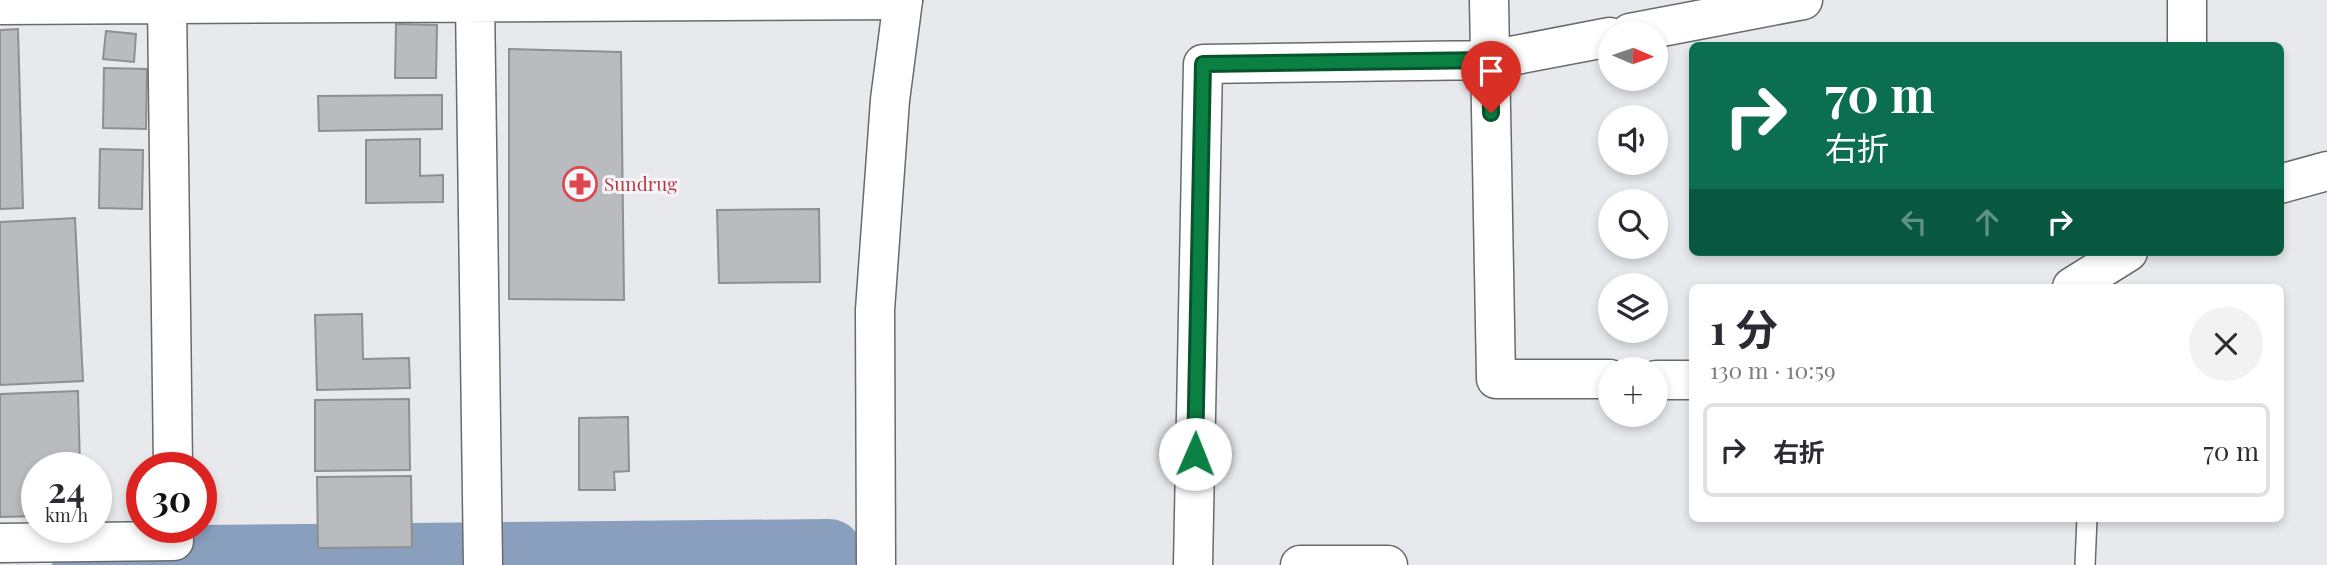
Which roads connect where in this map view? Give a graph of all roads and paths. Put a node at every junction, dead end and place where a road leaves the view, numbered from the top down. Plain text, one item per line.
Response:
1 (903, 0) edge
2 (1489, 0) edge
3 (1803, 0) edge
4 (2188, 0) edge
5 (475, 2) edge
6 (167, 4) junction
7 (0, 5) edge
8 (1668, 26) edge
9 (1598, 39) edge
10 (2187, 42) edge
11 (1490, 60) junction
12 (2327, 171) edge
13 (2284, 183) edge
14 (2123, 256) edge
15 (2077, 284) edge
16 (1598, 380) edge
17 (1668, 380) edge
18 (1689, 380) edge
19 (173, 452) edge
20 (2087, 522) edge
21 (0, 543) edge
22 (174, 546) edge
23 (483, 547) edge
24 (876, 565) edge
25 (1193, 565) edge
26 (1300, 565) edge
27 (1388, 565) edge
28 (2085, 565) edge

1 - 5 street
1 - 24 street
2 - 11 street
3 - 8 street
4 - 10 street
5 - 6 street
5 - 23 street
6 - 7 street
6 - 19 street
9 - 11 street
11 - 16 street
11 - 25 street
12 - 13 street
14 - 15 street
17 - 18 street
20 - 28 lane
21 - 22 street
26 - 27 street

